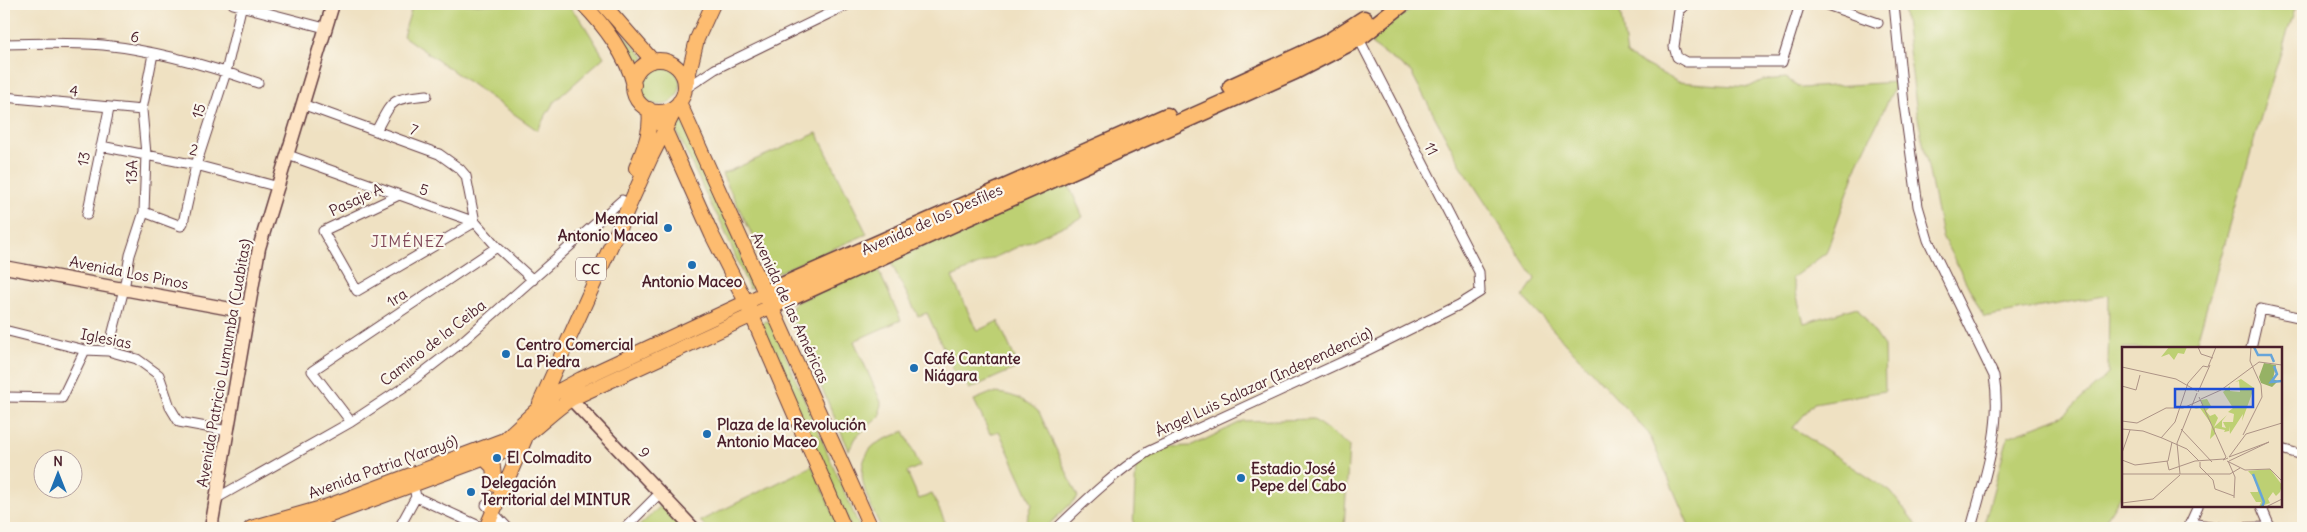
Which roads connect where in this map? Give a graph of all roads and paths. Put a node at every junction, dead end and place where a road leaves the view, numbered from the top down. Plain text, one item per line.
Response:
1 (233, 4) edge
2 (333, 4) edge
3 (583, 4) edge
4 (603, 4) edge
5 (713, 4) edge
6 (849, 4) edge
7 (1384, 4) edge
8 (1402, 4) edge
9 (1687, 4) edge
10 (1800, 4) edge
11 (1824, 4) edge
12 (1894, 4) edge
13 (242, 5) edge
14 (1878, 22) dead end
15 (325, 28) junction
16 (1356, 33) junction
17 (697, 40) junction
18 (4, 44) edge
19 (152, 54) junction
20 (659, 61) junction
21 (226, 72) junction
22 (258, 83) dead end
23 (634, 86) junction
24 (685, 89) junction
25 (427, 96) dead end
26 (4, 97) edge
27 (679, 102) junction
28 (302, 104) junction
29 (109, 109) junction
30 (649, 109) junction
31 (142, 110) junction
32 (665, 130) junction
33 (376, 131) junction
34 (101, 146) junction
35 (146, 154) junction
36 (675, 154) junction
37 (288, 155) junction
38 (651, 157) junction
39 (196, 165) junction
40 (279, 187) junction
41 (398, 196) junction
42 (622, 200) junction
43 (144, 212) junction
44 (87, 216) dead end
45 (475, 222) junction
46 (498, 248) junction
47 (4, 267) edge
48 (1479, 272) joint
49 (533, 280) junction
50 (124, 289) junction
51 (769, 300) junction
52 (746, 302) junction
53 (247, 312) junction
54 (752, 316) junction
55 (2303, 318) edge
56 (4, 330) edge
57 (2251, 347) edge
58 (86, 350) junction
59 (108, 350) junction
60 (555, 370) junction
61 (581, 379) junction
62 (4, 397) edge
63 (571, 399) junction
64 (538, 407) junction
65 (350, 422) junction
66 (524, 430) junction
67 (228, 431) junction
68 (511, 447) junction
69 (2282, 449) edge
70 (2303, 455) edge
71 (485, 458) junction
72 (495, 485) junction
73 (415, 491) junction
74 (660, 493) junction
75 (217, 498) junction
76 (2198, 507) edge
77 (2261, 507) edge
78 (490, 509) junction
79 (325, 522) edge
80 (2189, 526) edge
81 (480, 527) edge
82 (2303, 527) edge
83 (210, 528) edge
84 (251, 528) edge
85 (285, 528) edge
86 (400, 528) edge
87 (508, 528) edge
88 (625, 528) edge
89 (693, 528) edge
90 (844, 528) edge
91 (871, 528) edge
92 (1057, 528) edge
93 (1971, 528) edge
94 (2271, 528) edge

1 - 13 street
2 - 15 main road, Avenida Patricio Lumumba (Cuabitas)
3 - 23 main road
4 - 20 main road
5 - 17 main road
6 - 24 street
7 - 16 highway
8 - 16 highway
9 - 10 street
11 - 14 street
12 - 93 street
13 - 15 street
13 - 21 street, 15
15 - 28 main road, Avenida Patricio Lumumba (Cuabitas)
16 - 48 street, 11
16 - 51 highway, Avenida de los Desfiles
17 - 20 main road
17 - 24 main road
18 - 19 street, 6
19 - 21 street, 6
19 - 31 street, 13A
20 - 23 main road
20 - 24 main road
21 - 22 street, 6
21 - 39 street, 15
23 - 30 main road
24 - 27 main road
25 - 33 street
26 - 29 street, 4
27 - 30 main road
27 - 32 main road, CC
27 - 51 main road, Avenida de las Américas
28 - 33 street, 7
28 - 37 main road, Avenida Patricio Lumumba (Cuabitas)
29 - 31 street, 4
29 - 34 street, 13
30 - 32 main road
30 - 42 main road, CC
31 - 35 street, 13A
32 - 36 main road
32 - 38 main road, CC
33 - 45 street, 7
34 - 35 street, 2
34 - 44 street, 13
35 - 39 street, 2
35 - 43 street, 13A
36 - 38 main road
36 - 52 main road
37 - 40 main road, Avenida Patricio Lumumba (Cuabitas)
37 - 41 street, 5
38 - 60 main road, CC
39 - 40 street, 2
39 - 43 street, 15
40 - 53 main road, Avenida Patricio Lumumba (Cuabitas)
41 - 45 street, 5
41 - 45 street, Pasaje A
42 - 49 street, Camino de la Ceiba
42 - 66 main road, CC
43 - 50 street, 13A
45 - 46 street, 5
46 - 49 street, 5
46 - 65 street, 1ra
47 - 50 main road, Avenida Los Pinos
48 - 92 street, Ángel Luis Salazar (Independencia)
49 - 65 street, Camino de la Ceiba
50 - 53 main road, Avenida Los Pinos
50 - 59 street
51 - 52 main road, Avenida de los Desfiles
51 - 54 main road, Avenida de los Desfiles
51 - 91 main road, Avenida de las Américas
52 - 54 main road
52 - 61 main road, Avenida de los Desfiles
53 - 67 main road, Avenida Patricio Lumumba (Cuabitas)
54 - 63 main road, Avenida de los Desfiles
54 - 90 main road
55 - 57 street
56 - 58 street, Iglesias
58 - 59 street, Iglesias
58 - 62 street
59 - 67 street, Iglesias
60 - 61 main road
60 - 64 main road, CC
61 - 64 main road, Avenida de los Desfiles
63 - 66 main road, Avenida de los Desfiles
63 - 74 main road, 9
64 - 66 main road, CC
65 - 75 street, Camino de la Ceiba
66 - 68 main road, Avenida Patria (Yarayó)
66 - 78 main road, CC
66 - 84 main road, Avenida Patria (Yarayó)
67 - 75 main road, Avenida Patricio Lumumba (Cuabitas)
68 - 71 main road, Avenida Patria (Yarayó)
68 - 72 main road, CC
69 - 70 street
71 - 72 main road
71 - 73 main road, Avenida Patria (Yarayó)
72 - 78 main road, CC
73 - 79 main road, Avenida Patria (Yarayó)
73 - 81 street
73 - 86 street
74 - 88 street
74 - 89 main road, 9
75 - 83 main road, Avenida Patricio Lumumba (Cuabitas)
76 - 80 street
77 - 94 street
78 - 81 main road, CC
78 - 87 street
79 - 85 main road, Avenida Patria (Yarayó)
80 - 94 street
82 - 94 street

